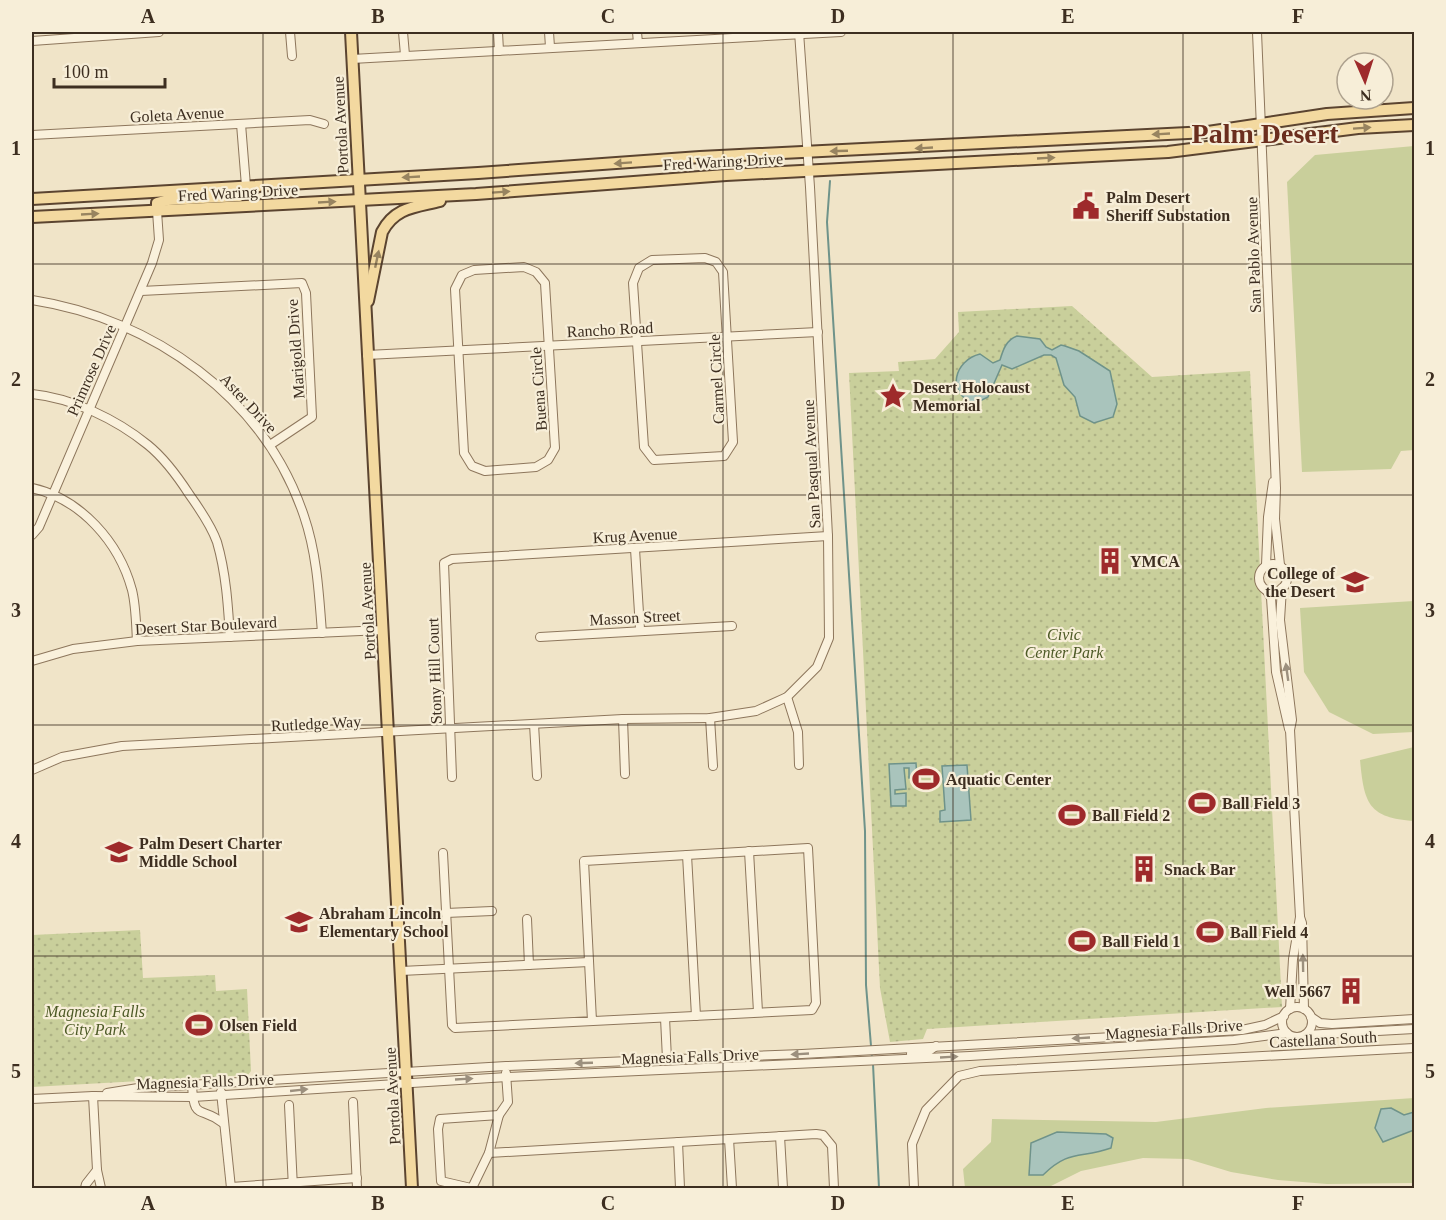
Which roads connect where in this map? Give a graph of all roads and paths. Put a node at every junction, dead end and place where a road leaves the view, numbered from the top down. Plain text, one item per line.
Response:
1 (159, 32) edge
2 (291, 32) edge
3 (351, 32) edge
4 (403, 32) edge
5 (498, 32) edge
6 (549, 32) edge
7 (637, 32) edge
8 (841, 32) edge
9 (1257, 32) edge
10 (32, 33) edge
11 (799, 33) edge
12 (36, 40) edge
13 (638, 43) junction
14 (550, 47) junction
15 (499, 51) junction
16 (405, 55) junction
17 (292, 56) dead end
18 (352, 58) junction
19 (1414, 108) edge
20 (241, 124) junction
21 (324, 124) dead end
22 (1261, 124) junction
23 (1414, 125) edge
24 (32, 135) edge
25 (1262, 141) junction
26 (808, 152) junction
27 (809, 172) junction
28 (358, 180) junction
29 (246, 186) junction
30 (258, 186) junction
31 (476, 194) junction
32 (32, 199) edge
33 (359, 200) junction
34 (157, 211) junction
35 (32, 217) edge
36 (141, 291) junction
37 (32, 300) edge
38 (365, 316) junction
39 (125, 326) junction
40 (818, 332) junction
41 (728, 337) junction
42 (637, 341) junction
43 (548, 345) junction
44 (458, 349) junction
45 (367, 355) junction
46 (32, 394) edge
47 (89, 409) junction
48 (270, 446) junction
49 (1274, 478) junction
50 (32, 488) edge
51 (52, 493) junction
52 (32, 535) edge
53 (828, 536) junction
54 (635, 549) junction
55 (444, 563) joint
56 (1266, 565) junction
57 (1280, 565) junction
58 (1282, 588) junction
59 (1267, 591) junction
60 (732, 626) dead end
61 (640, 629) junction
62 (383, 630) junction
63 (322, 633) junction
64 (230, 637) junction
65 (540, 637) dead end
66 (137, 641) junction
67 (32, 661) edge
68 (787, 697) junction
69 (710, 718) junction
70 (623, 720) junction
71 (606, 721) joint
72 (534, 724) junction
73 (450, 729) junction
74 (1290, 730) junction
75 (389, 733) junction
76 (799, 765) dead end
77 (713, 766) dead end
78 (32, 770) edge
79 (625, 774) dead end
80 (537, 776) dead end
81 (452, 777) dead end
82 (749, 851) junction
83 (443, 853) dead end
84 (687, 855) junction
85 (492, 911) dead end
86 (446, 913) junction
87 (1299, 917) junction
88 (527, 920) dead end
89 (589, 962) junction
90 (529, 965) junction
91 (449, 969) junction
92 (400, 971) junction
93 (1290, 1009) junction
94 (1304, 1009) junction
95 (758, 1012) junction
96 (696, 1016) junction
97 (1284, 1016) junction
98 (1311, 1017) junction
99 (664, 1018) junction
100 (1414, 1019) edge
101 (592, 1021) junction
102 (1414, 1029) edge
103 (1287, 1033) junction
104 (1305, 1035) junction
105 (936, 1046) junction
106 (1414, 1048) edge
107 (667, 1059) junction
108 (890, 1060) junction
109 (506, 1066) junction
110 (405, 1077) junction
111 (507, 1077) junction
112 (220, 1083) junction
113 (192, 1085) junction
114 (221, 1095) junction
115 (93, 1096) junction
116 (193, 1097) junction
117 (32, 1099) edge
118 (353, 1102) dead end
119 (289, 1105) dead end
120 (499, 1115) junction
121 (223, 1123) junction
122 (780, 1136) junction
123 (729, 1139) junction
124 (678, 1142) junction
125 (489, 1153) junction
126 (97, 1170) junction
127 (357, 1178) junction
128 (293, 1186) edge
129 (85, 1188) edge
130 (101, 1188) edge
131 (231, 1188) edge
132 (357, 1188) edge
133 (412, 1188) edge
134 (471, 1188) edge
135 (680, 1188) edge
136 (732, 1188) edge
137 (783, 1188) edge
138 (834, 1188) edge
139 (914, 1188) edge

1 - 12 street
2 - 17 street
3 - 18 main road, Portola Avenue
4 - 16 street
5 - 15 street
6 - 14 street
7 - 13 street
8 - 11 street
9 - 22 street, San Pablo Avenue
10 - 12 street
11 - 13 street
11 - 26 street, San Pasqual Avenue
13 - 14 street
14 - 15 street
15 - 16 street
16 - 18 street
18 - 28 main road, Portola Avenue
19 - 22 main road, Fred Waring Drive
20 - 21 street, Goleta Avenue
20 - 24 street, Goleta Avenue
20 - 29 street
22 - 25 street, San Pablo Avenue
22 -> 26 main road, Fred Waring Drive
25 -> 23 main road, Fred Waring Drive
27 -> 25 main road, Fred Waring Drive
25 - 49 street, San Pablo Avenue
26 - 27 street, San Pasqual Avenue
26 -> 28 main road, Fred Waring Drive
31 -> 27 main road, Fred Waring Drive
27 - 40 street, San Pasqual Avenue
28 - 30 main road, Fred Waring Drive
28 - 33 main road, Portola Avenue
29 - 30 main road, Fred Waring Drive
29 - 32 main road, Fred Waring Drive
30 - 34 main road
31 - 33 main road, Fred Waring Drive
38 -> 31 main road
34 -> 33 main road, Fred Waring Drive
33 - 38 main road, Portola Avenue
35 -> 34 main road, Fred Waring Drive
34 - 36 street, Primrose Drive
36 - 39 street, Primrose Drive
36 - 48 street, Marigold Drive
37 - 39 street, Aster Drive
38 - 45 main road, Portola Avenue
39 - 47 street, Primrose Drive
39 - 48 street, Aster Drive
40 - 41 street, Rancho Road
40 - 53 street, San Pasqual Avenue
41 - 42 street, Rancho Road
41 - 42 street, Carmel Circle
41 - 42 street, Carmel Circle
42 - 43 street, Rancho Road
43 - 44 street, Rancho Road
43 - 44 street, Buena Circle
43 - 44 street, Buena Circle
44 - 45 street, Rancho Road
45 - 62 main road, Portola Avenue
46 - 47 street
47 - 51 street, Primrose Drive
47 - 64 street
48 - 63 street, Aster Drive
49 - 56 street, San Pablo Avenue
49 - 57 street, San Pablo Avenue
50 - 51 street
51 - 52 street, Primrose Drive
51 - 66 street
53 - 54 street, Krug Avenue
53 - 68 street, San Pasqual Avenue
54 - 55 street, Krug Avenue
54 - 61 street
55 - 73 street, Stony Hill Court
56 - 57 street
56 - 59 street
57 - 58 street
58 - 59 street
74 -> 58 street
59 - 74 street
60 - 61 street, Masson Street
61 - 65 street, Masson Street
62 - 63 street, Desert Star Boulevard
62 - 75 main road, Portola Avenue
63 - 64 street, Desert Star Boulevard
64 - 66 street, Desert Star Boulevard
66 - 67 street, Desert Star Boulevard
68 - 69 street, San Pasqual Avenue
68 - 76 street
69 - 70 street, San Pasqual Avenue
69 - 77 street
70 - 71 street, San Pasqual Avenue
70 - 79 street
71 - 72 street, Rutledge Way
72 - 73 street, Rutledge Way
72 - 80 street
73 - 75 street, Rutledge Way
73 - 81 street, Stony Hill Court
74 - 87 street
75 - 78 street, Rutledge Way
75 - 92 main road, Portola Avenue
82 - 84 street
82 - 95 street
82 - 95 street
83 - 86 street
84 - 89 street
84 - 96 street
85 - 86 street
86 - 91 street
87 - 93 street
94 -> 87 street
88 - 90 street
89 - 90 street
89 - 101 street
90 - 91 street
91 - 92 street
91 - 101 street
92 - 110 main road, Portola Avenue
93 - 94 street
93 - 97 street
94 - 98 street
95 - 96 street
96 - 99 street
97 - 103 street
97 -> 105 street, Magnesia Falls Drive
98 - 100 street
98 - 104 street
99 - 101 street
99 - 107 street
102 - 104 street
103 - 104 street
108 -> 103 street, Magnesia Falls Drive
105 -> 107 street, Magnesia Falls Drive
105 - 108 street
106 - 139 street, Castellana South
107 -> 109 street, Magnesia Falls Drive
108 - 111 street, Magnesia Falls Drive
109 - 110 street, Magnesia Falls Drive
109 - 111 street
110 -> 111 street, Magnesia Falls Drive
110 - 112 street, Magnesia Falls Drive
114 -> 110 street, Magnesia Falls Drive
110 - 133 main road, Portola Avenue
111 - 120 street
112 - 113 street, Magnesia Falls Drive
112 - 114 street
113 - 115 street, Magnesia Falls Drive
113 - 116 street
114 - 116 street, Magnesia Falls Drive
114 - 121 street
115 - 116 street, Magnesia Falls Drive
115 - 117 street, Magnesia Falls Drive
115 - 126 street
116 - 121 street
118 - 127 street
119 - 128 street
120 - 125 street
120 - 134 street
121 - 131 street
122 - 123 street
122 - 137 street
122 - 138 street
123 - 124 street
123 - 136 street
124 - 125 street
124 - 135 street
125 - 134 street
126 - 129 street
126 - 130 street
127 - 128 street
127 - 132 street
128 - 131 street

